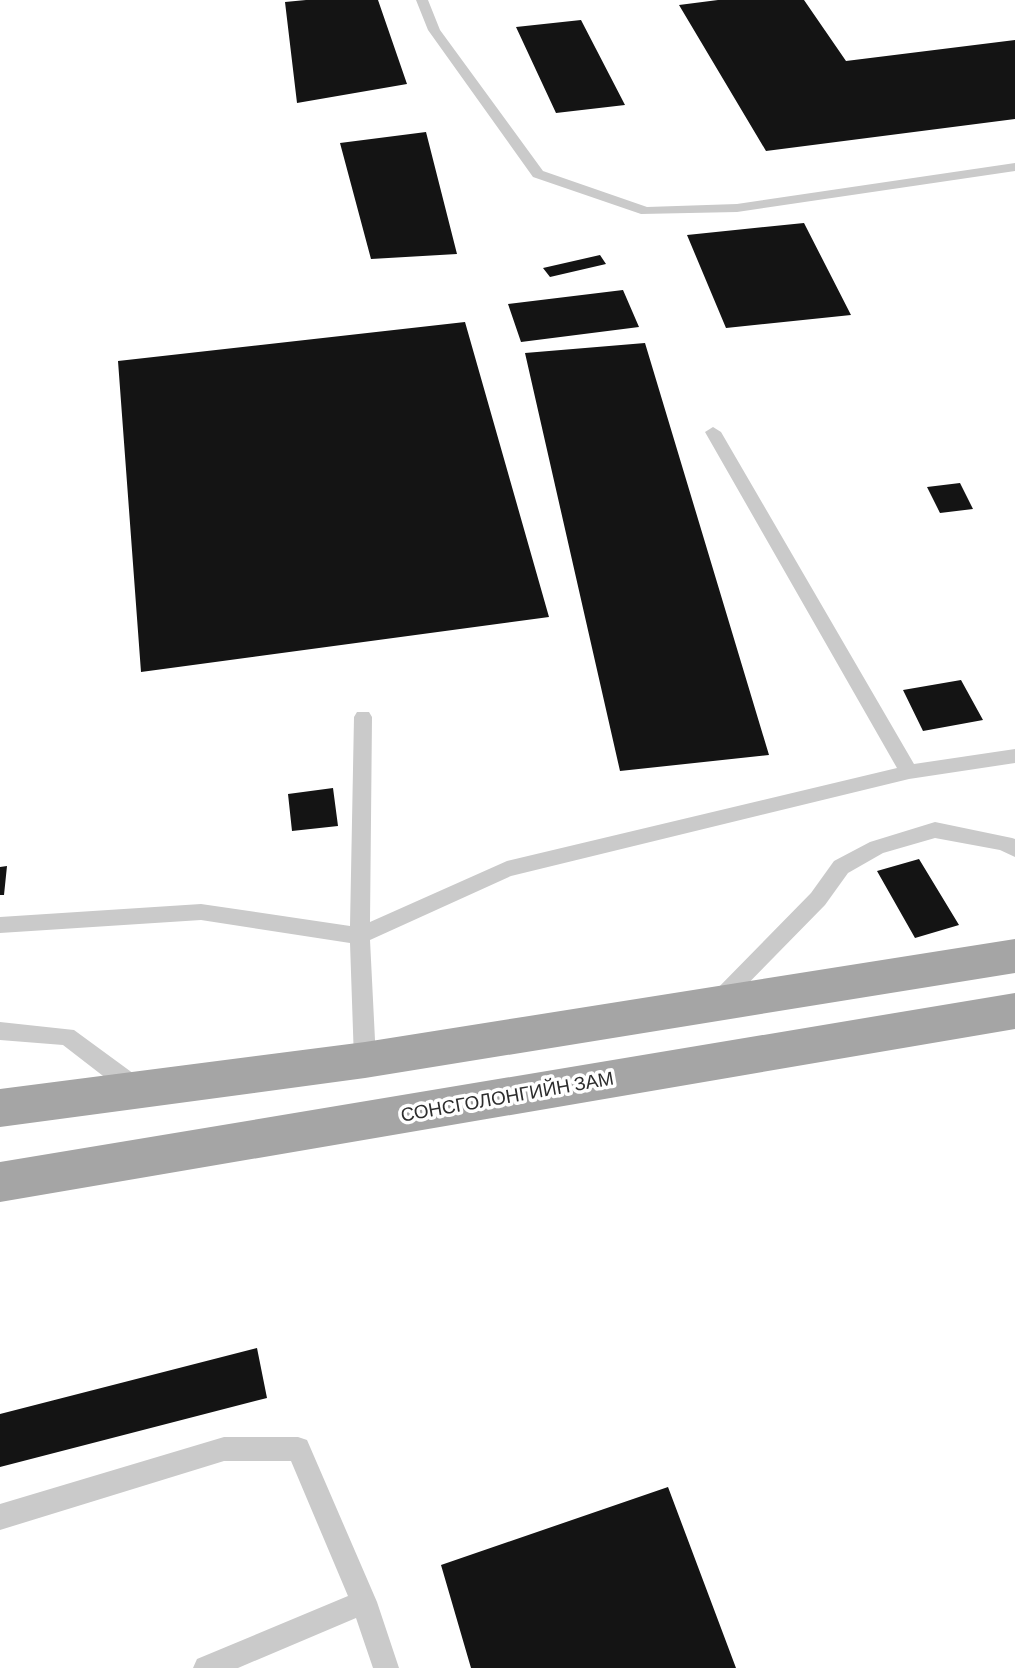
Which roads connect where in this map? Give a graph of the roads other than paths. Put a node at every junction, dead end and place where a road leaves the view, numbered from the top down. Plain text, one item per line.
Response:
1 (422, 0) edge
2 (1015, 167) edge
3 (713, 432) dead end
4 (363, 717) dead end
5 (1015, 756) edge
6 (909, 772) junction
7 (1015, 849) edge
8 (0, 925) edge
9 (360, 936) junction
10 (1015, 956) edge
11 (714, 1004) junction
12 (1015, 1012) edge
13 (0, 1031) edge
14 (365, 1060) junction
15 (138, 1090) junction
16 (0, 1108) edge
17 (0, 1182) edge
18 (0, 1517) edge
19 (364, 1602) junction
20 (206, 1668) edge
21 (386, 1668) edge

1 - 2 lane
3 - 6 lane
4 - 9 lane
5 - 6 lane
6 - 9 lane
7 - 11 lane
8 - 9 lane
9 - 14 lane
10 - 11 main road
11 - 14 main road
12 - 17 main road, СОНСГОЛОНГИЙН ЗАМ
13 - 15 lane
14 - 15 main road
15 - 16 main road
18 - 19 lane
19 - 20 lane
19 - 21 lane

